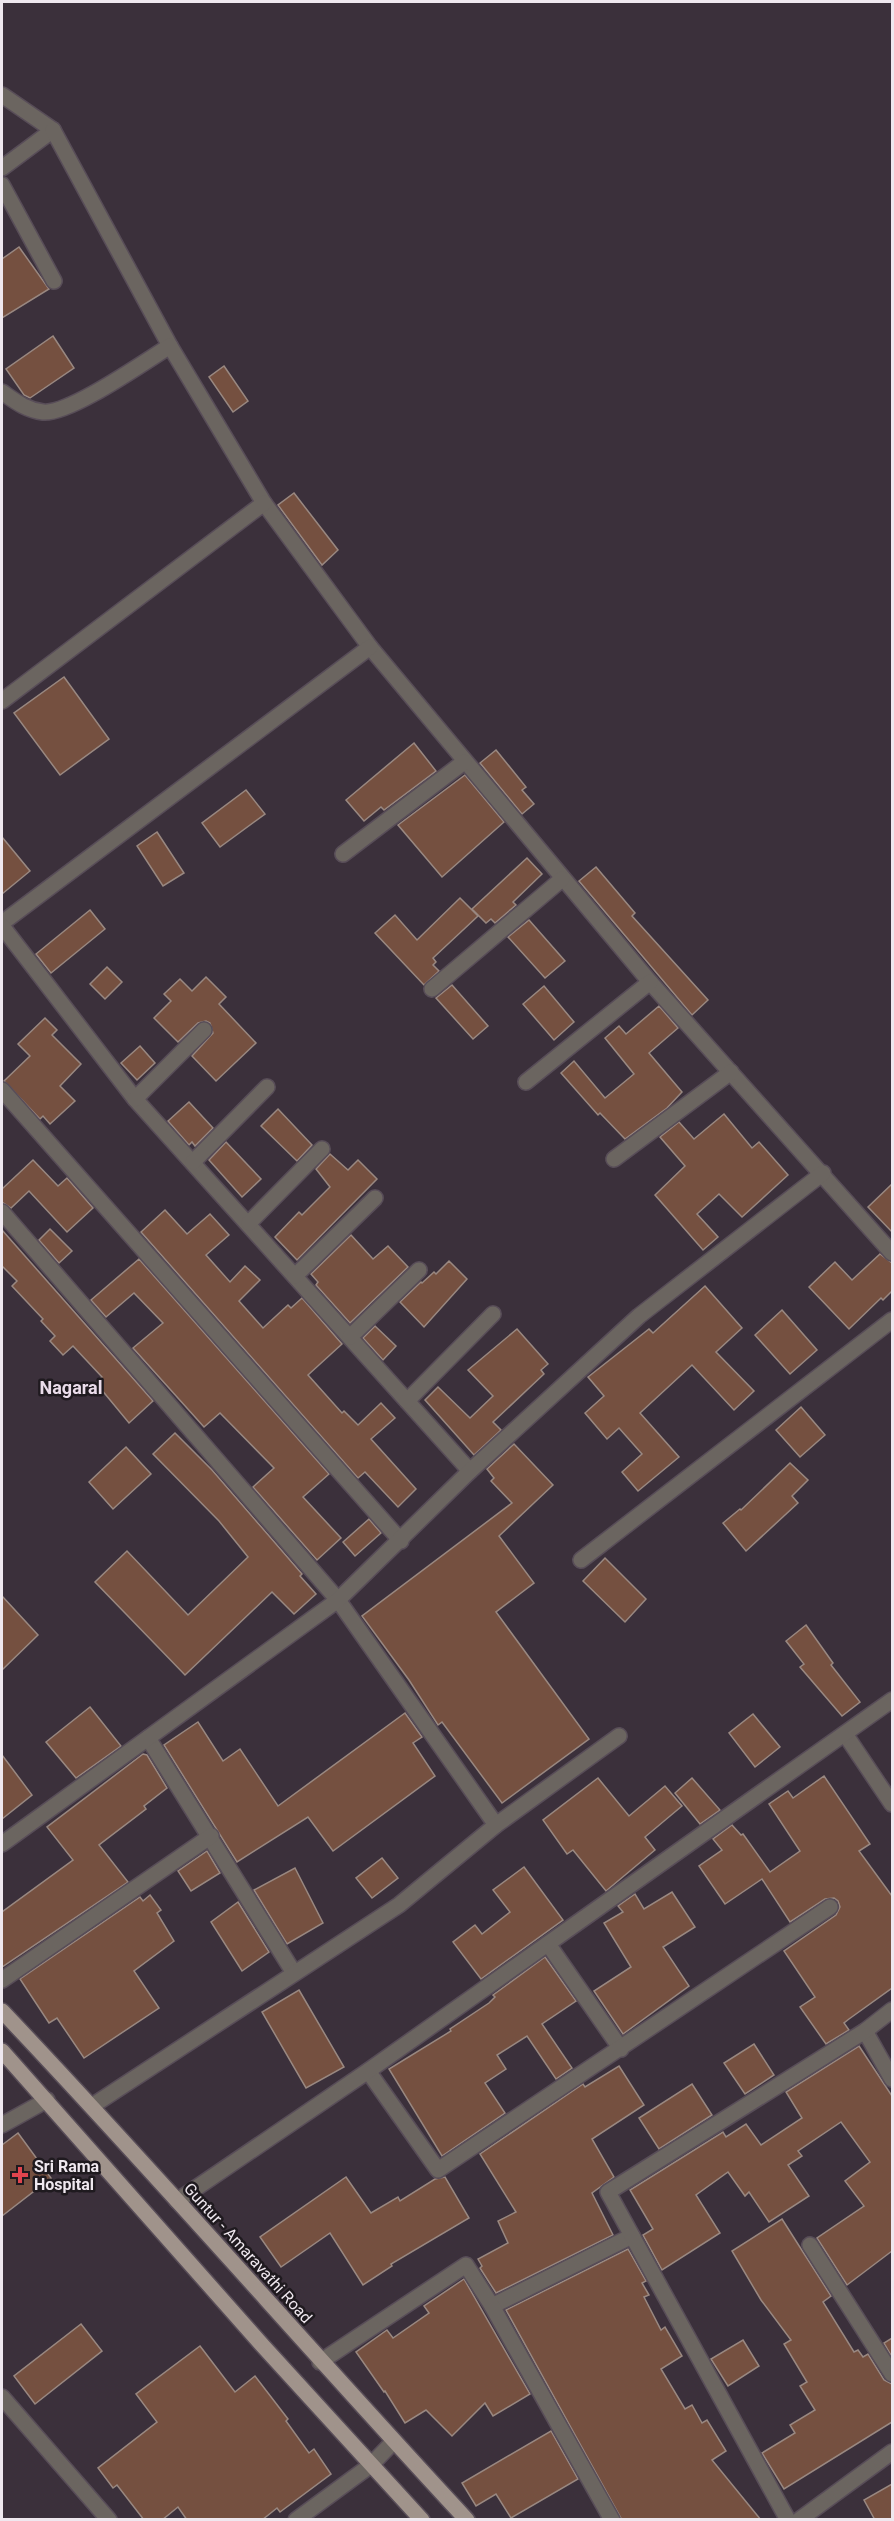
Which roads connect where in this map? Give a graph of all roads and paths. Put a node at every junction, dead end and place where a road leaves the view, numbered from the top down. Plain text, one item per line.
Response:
1 (2, 95) edge
2 (53, 129) junction
3 (2, 168) edge
4 (2, 185) edge
5 (54, 281) dead end
6 (170, 346) junction
7 (2, 392) edge
8 (264, 503) junction
9 (370, 647) junction
10 (2, 701) edge
11 (464, 762) junction
12 (343, 854) dead end
13 (562, 879) junction
14 (2, 925) edge
15 (650, 982) junction
16 (432, 989) dead end
17 (204, 1030) dead end
18 (731, 1072) junction
19 (526, 1082) dead end
20 (267, 1087) dead end
21 (2, 1090) edge
22 (135, 1099) junction
23 (322, 1149) dead end
24 (614, 1159) dead end
25 (193, 1162) junction
26 (823, 1173) junction
27 (375, 1198) dead end
28 (2, 1212) edge
29 (249, 1224) junction
30 (892, 1253) edge
31 (419, 1270) dead end
32 (295, 1276) junction
33 (493, 1314) dead end
34 (892, 1320) edge
35 (350, 1337) junction
36 (407, 1401) junction
37 (470, 1472) junction
38 (401, 1540) junction
39 (581, 1560) dead end
40 (338, 1600) junction
41 (892, 1700) edge
42 (845, 1734) junction
43 (619, 1736) dead end
44 (148, 1738) junction
45 (892, 1804) edge
46 (496, 1825) junction
47 (211, 1836) junction
48 (2, 1844) edge
49 (830, 1907) dead end
50 (548, 1944) junction
51 (294, 1973) junction
52 (2, 1980) edge
53 (892, 2010) edge
54 (2, 2011) edge
55 (865, 2031) junction
56 (621, 2049) junction
57 (2, 2051) edge
58 (368, 2071) junction
59 (892, 2079) edge
60 (47, 2100) junction
61 (92, 2106) junction
62 (2, 2125) edge
63 (177, 2201) junction
64 (632, 2236) junction
65 (810, 2245) dead end
66 (492, 2306) junction
67 (320, 2361) junction
68 (892, 2374) edge
69 (2, 2397) edge
70 (393, 2441) junction
71 (892, 2452) edge
72 (371, 2465) junction
73 (109, 2520) edge
74 (296, 2520) edge
75 (422, 2520) edge
76 (467, 2520) edge
77 (612, 2520) edge
78 (788, 2520) edge
79 (799, 2520) edge

1 - 2 street
2 - 3 street
2 - 6 street
4 - 5 street
6 - 7 street
6 - 8 street
8 - 9 street
8 - 10 street
9 - 11 street
9 - 14 street
11 - 12 street
11 - 13 street
13 - 15 street
13 - 16 street
14 - 22 street
15 - 18 street
15 - 19 street
17 - 22 street
18 - 24 street
18 - 26 street
20 - 25 street
21 - 38 street
22 - 25 street
23 - 29 street
25 - 29 street
26 - 30 street
26 - 37 street
27 - 32 street
28 - 40 street
29 - 32 street
31 - 35 street
32 - 35 street
33 - 36 street
34 - 39 street
35 - 36 street
36 - 37 street
37 - 38 street
38 - 40 street
40 - 44 street
40 - 46 street
41 - 42 street
42 - 45 street
42 - 50 street
43 - 46 street
44 - 47 street
44 - 48 street
46 - 51 street
47 - 51 street
47 - 52 street
49 - 56 street
50 - 56 street
50 - 58 street
51 - 61 street
53 - 55 street
54 - 61 main road, Guntur - Amaravathi Road
55 - 59 street
55 - 64 street
56 - 58 street
57 - 60 main road
58 - 63 street
60 - 62 street
60 - 72 main road
61 - 63 main road, Guntur - Amaravathi Road
63 - 67 main road, Guntur - Amaravathi Road
64 - 66 street
64 - 78 street
65 - 68 street
66 - 67 street
66 - 77 street
67 - 70 main road, Guntur - Amaravathi Road
69 - 73 street
70 - 72 street
70 - 76 main road, Guntur - Amaravathi Road
71 - 79 street
72 - 74 street
72 - 75 main road

